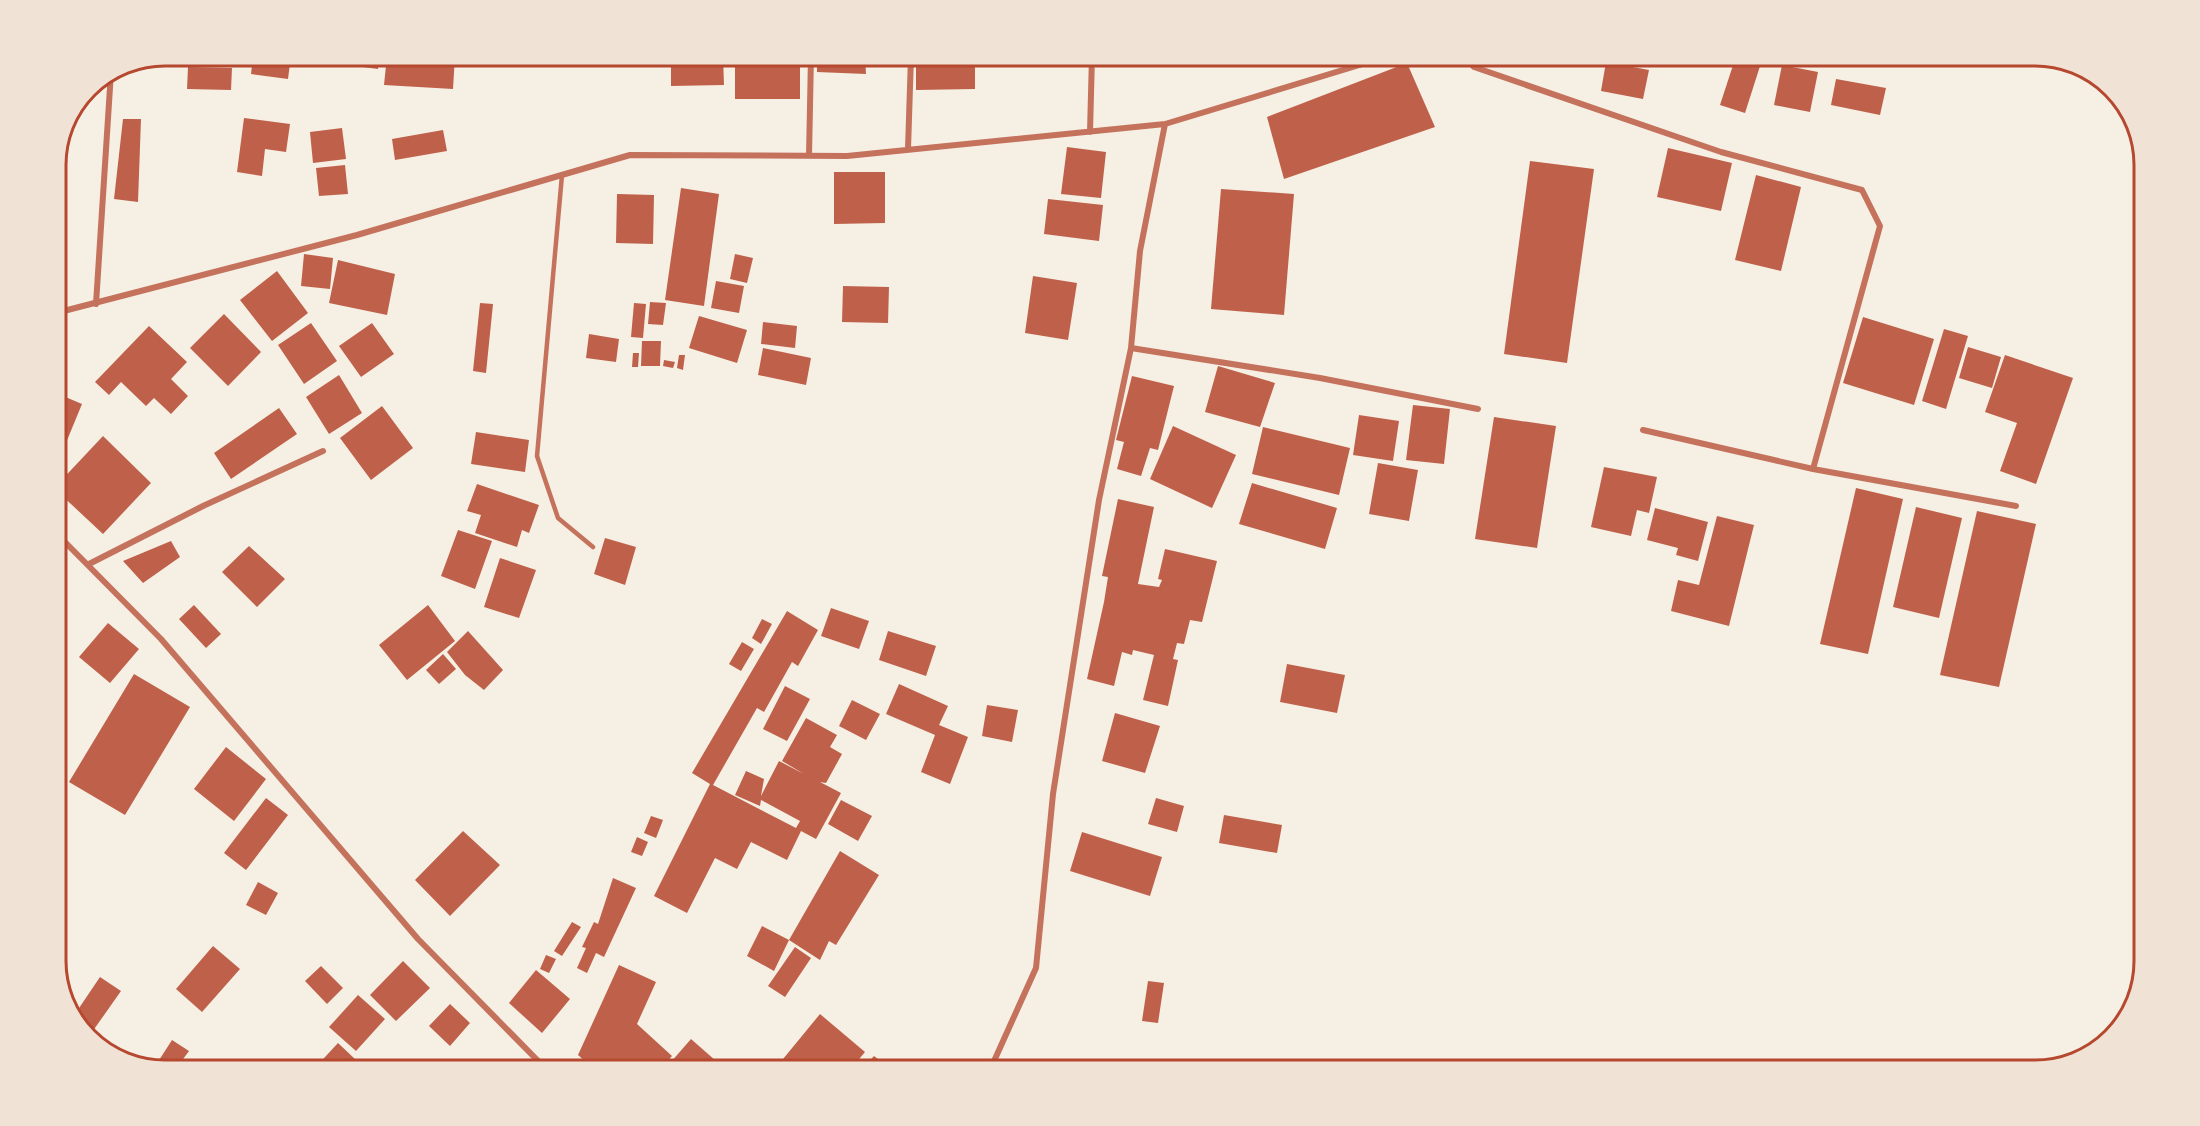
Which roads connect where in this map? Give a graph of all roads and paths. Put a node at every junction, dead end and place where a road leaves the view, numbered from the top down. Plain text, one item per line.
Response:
1 (811, 66) edge
2 (911, 66) edge
3 (1092, 66) edge
4 (1356, 66) edge
5 (1473, 66) edge
6 (110, 83) edge
7 (1165, 124) junction
8 (1090, 132) junction
9 (909, 149) junction
10 (809, 156) junction
11 (562, 175) junction
12 (96, 304) junction
13 (66, 311) edge
14 (1131, 348) junction
15 (1478, 409) dead end
16 (1643, 430) dead end
17 (323, 451) dead end
18 (1813, 469) junction
19 (2016, 506) dead end
20 (66, 542) edge
21 (593, 547) dead end
22 (89, 564) junction
23 (536, 1060) edge
24 (995, 1060) edge

1 - 10 street
2 - 9 street
3 - 8 street
4 - 7 street
5 - 18 street
6 - 12 street
7 - 8 street
7 - 14 street
8 - 9 street
9 - 10 street
10 - 11 street
11 - 12 street
11 - 21 lane
12 - 13 street
14 - 15 street
14 - 24 street
16 - 18 street
17 - 22 street
18 - 19 street
20 - 22 street
22 - 23 street

